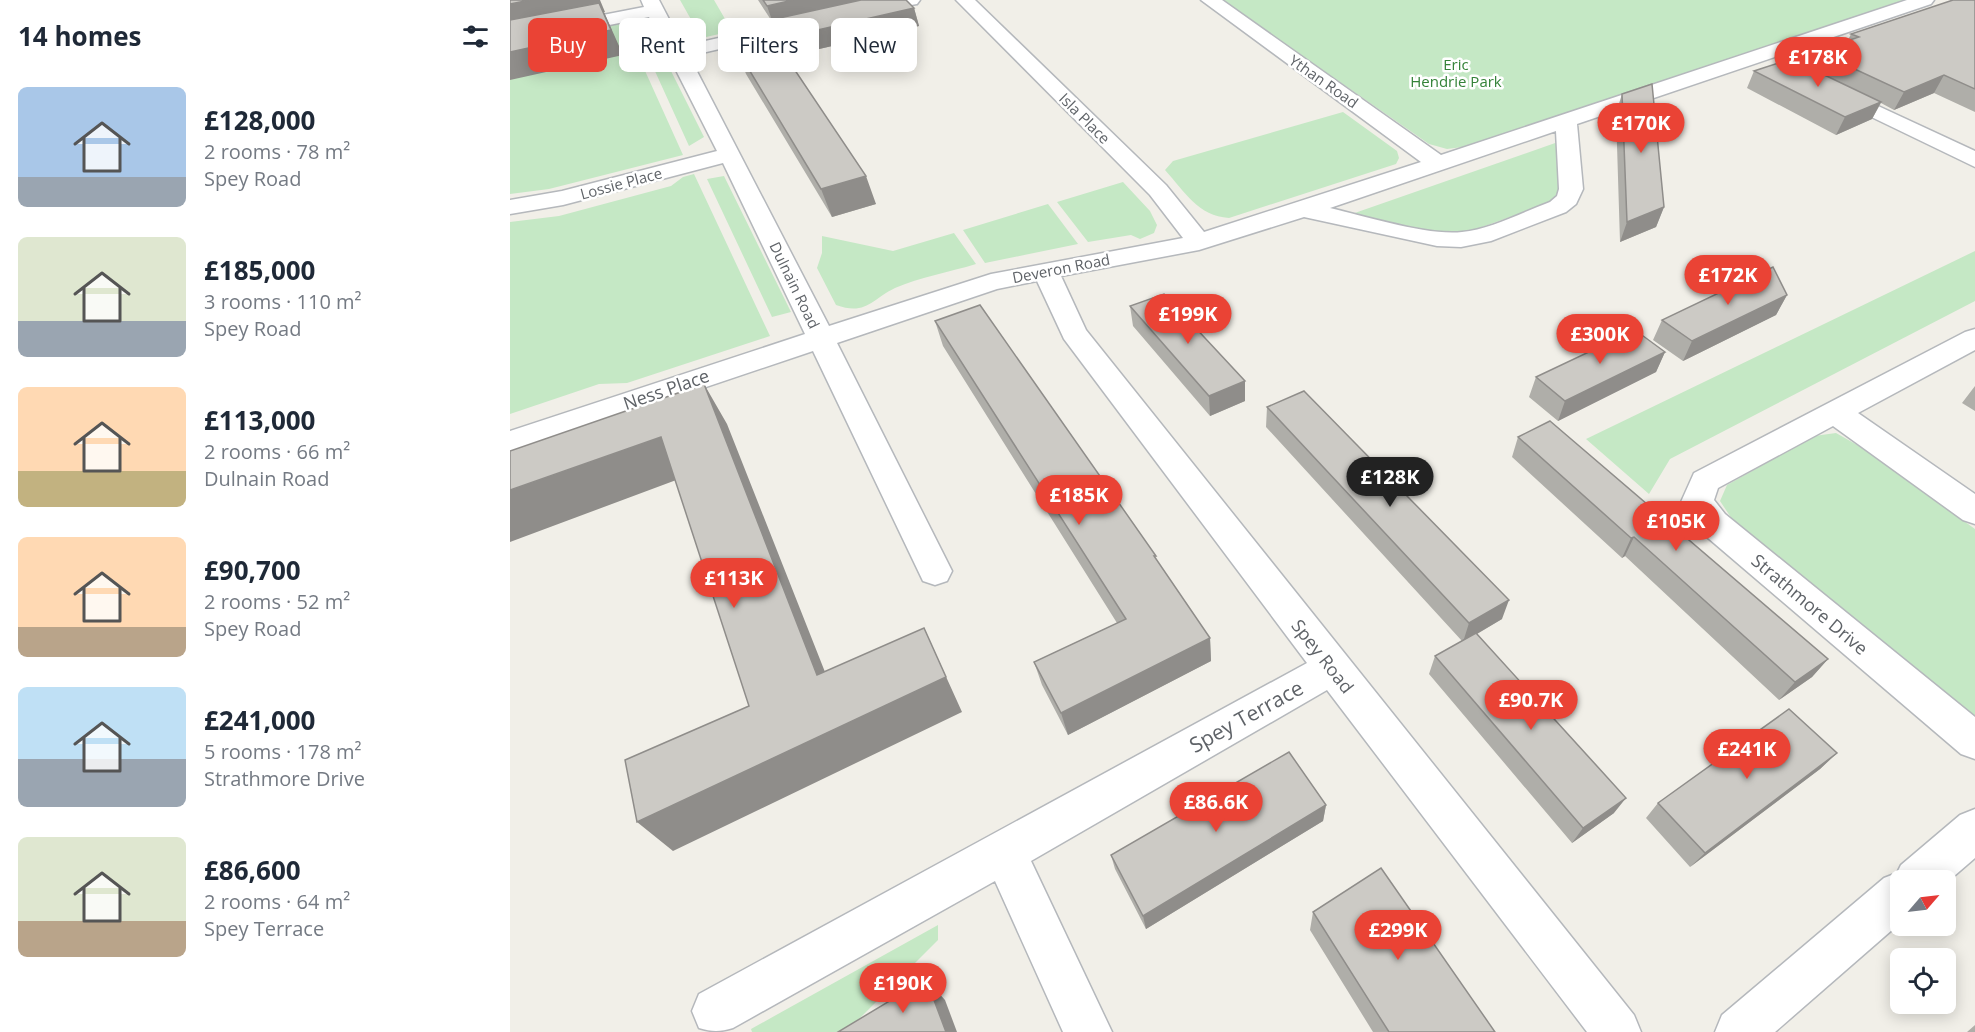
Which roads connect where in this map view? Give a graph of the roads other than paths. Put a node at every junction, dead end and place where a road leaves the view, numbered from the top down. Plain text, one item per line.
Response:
1 (911, 0) edge
2 (965, 0) edge
3 (1210, 0) edge
4 (1925, 0) edge
5 (652, 5) edge
6 (510, 39) edge
7 (706, 46) edge
8 (686, 72) edge
9 (1812, 81) edge
10 (1566, 120) junction
11 (730, 154) junction
12 (1972, 157) edge
13 (1437, 163) junction
14 (510, 207) edge
15 (1302, 209) junction
16 (1199, 242) junction
17 (1045, 271) junction
18 (821, 337) junction
19 (1975, 338) edge
20 (1835, 412) junction
21 (510, 442) edge
22 (1975, 511) edge
23 (936, 571) dead end
24 (1332, 668) junction
25 (1975, 741) edge
26 (1975, 830) edge
27 (1004, 853) junction
28 (1928, 870) edge
29 (1890, 903) edge
30 (716, 1011) dead end
31 (1088, 1032) edge
32 (1617, 1032) edge
33 (1739, 1032) edge

1 - 7 street
2 - 16 street, Isla Place
3 - 13 street, Ythan Road
4 - 10 street, Deveron Road
5 - 6 street
8 - 11 street, Dulnain Road
9 - 12 street
10 - 13 street, Deveron Road
10 - 15 street
11 - 14 street, Lossie Place
11 - 18 street, Dulnain Road
13 - 15 street, Deveron Road
15 - 16 street, Deveron Road
16 - 17 street, Deveron Road
17 - 18 street, Deveron Road
17 - 24 street, Spey Road
18 - 21 street, Ness Place
18 - 23 street, Dulnain Road
19 - 20 street, Strathmore Drive
20 - 22 street
20 - 25 street, Strathmore Drive
24 - 27 street, Spey Terrace
24 - 32 street, Spey Road
26 - 28 street
27 - 30 street, Spey Terrace
27 - 31 street
29 - 33 street

